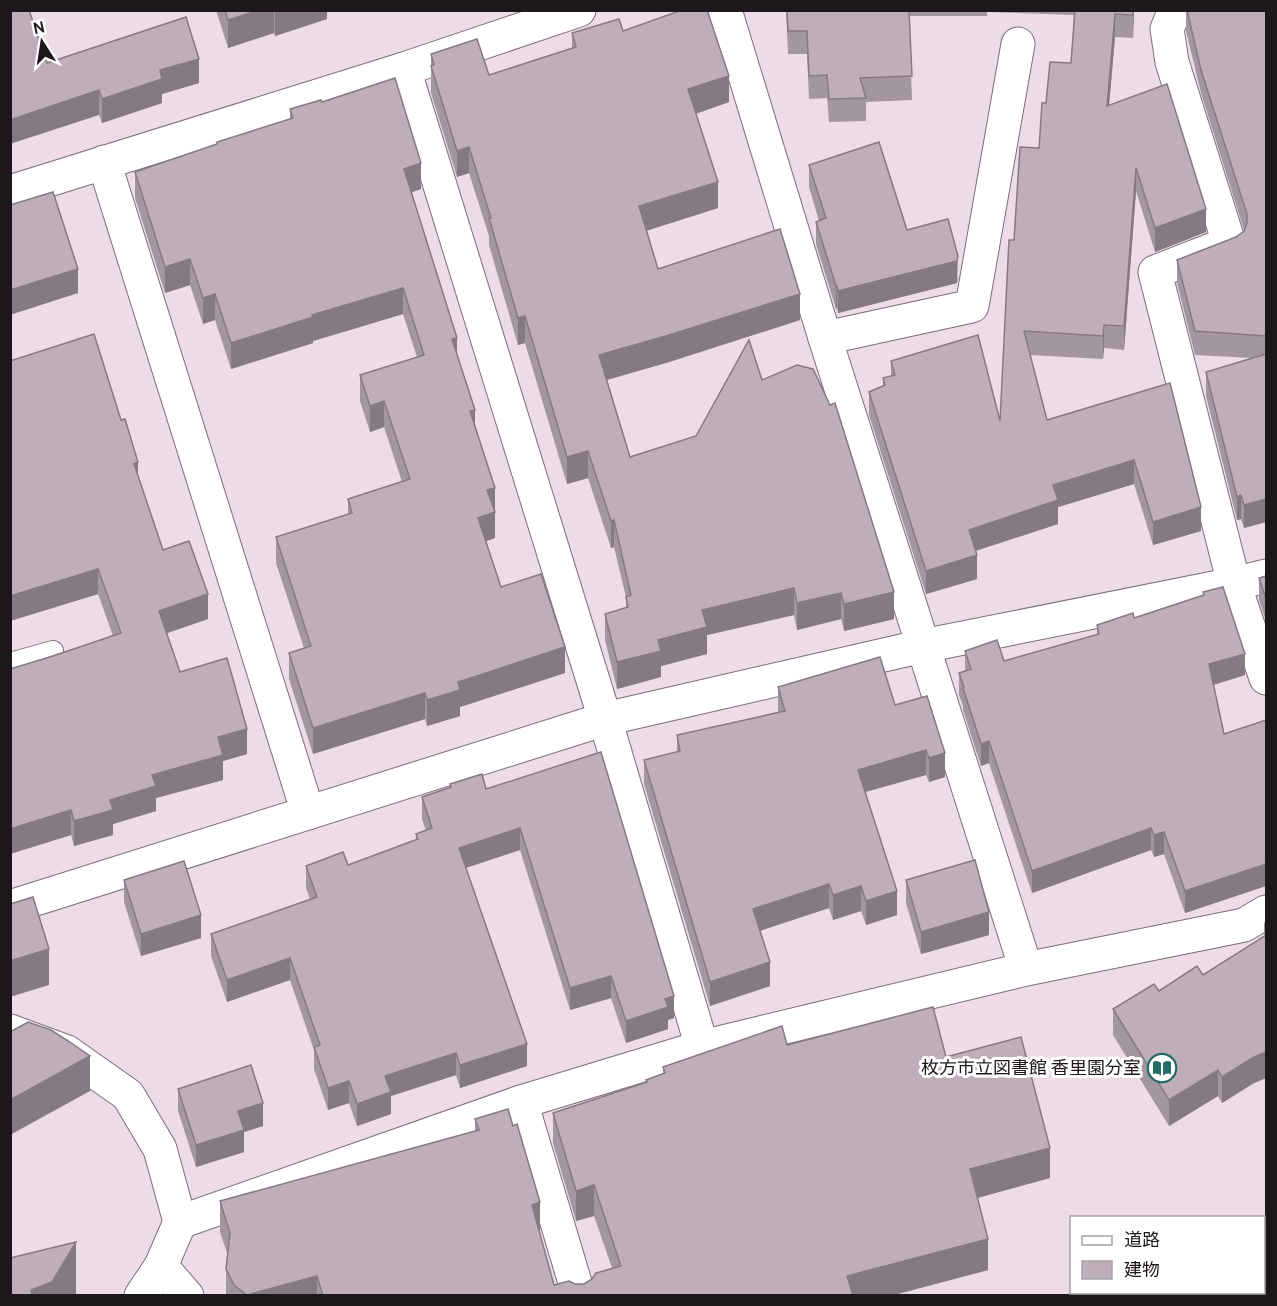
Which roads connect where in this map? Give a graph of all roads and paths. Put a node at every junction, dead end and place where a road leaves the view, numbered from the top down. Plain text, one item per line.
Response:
1 (579, 10) edge
2 (725, 10) edge
3 (1175, 10) edge
4 (1018, 44) dead end
5 (404, 69) junction
6 (104, 162) junction
7 (10, 192) edge
8 (825, 338) junction
9 (1266, 576) edge
10 (1234, 584) junction
11 (923, 646) junction
12 (53, 651) dead end
13 (10, 663) edge
14 (1266, 678) edge
15 (606, 719) junction
16 (308, 813) junction
17 (10, 907) edge
18 (1266, 912) edge
19 (1026, 969) junction
20 (10, 1031) edge
21 (702, 1047) junction
22 (521, 1102) junction
23 (180, 1222) junction
24 (161, 1266) junction
25 (141, 1296) edge
26 (187, 1296) edge
27 (579, 1296) edge

1 - 5 street
2 - 8 street
3 - 10 street
4 - 8 street
5 - 6 street
5 - 15 street
6 - 7 street
6 - 16 street
8 - 11 street
9 - 10 street
10 - 11 street
10 - 14 street
11 - 15 street
11 - 19 street
12 - 13 lane
15 - 16 street
15 - 21 street
16 - 17 street
18 - 19 street
19 - 21 street
20 - 23 street
21 - 22 street
22 - 23 street
22 - 27 street
23 - 24 street
24 - 25 street
24 - 26 street

